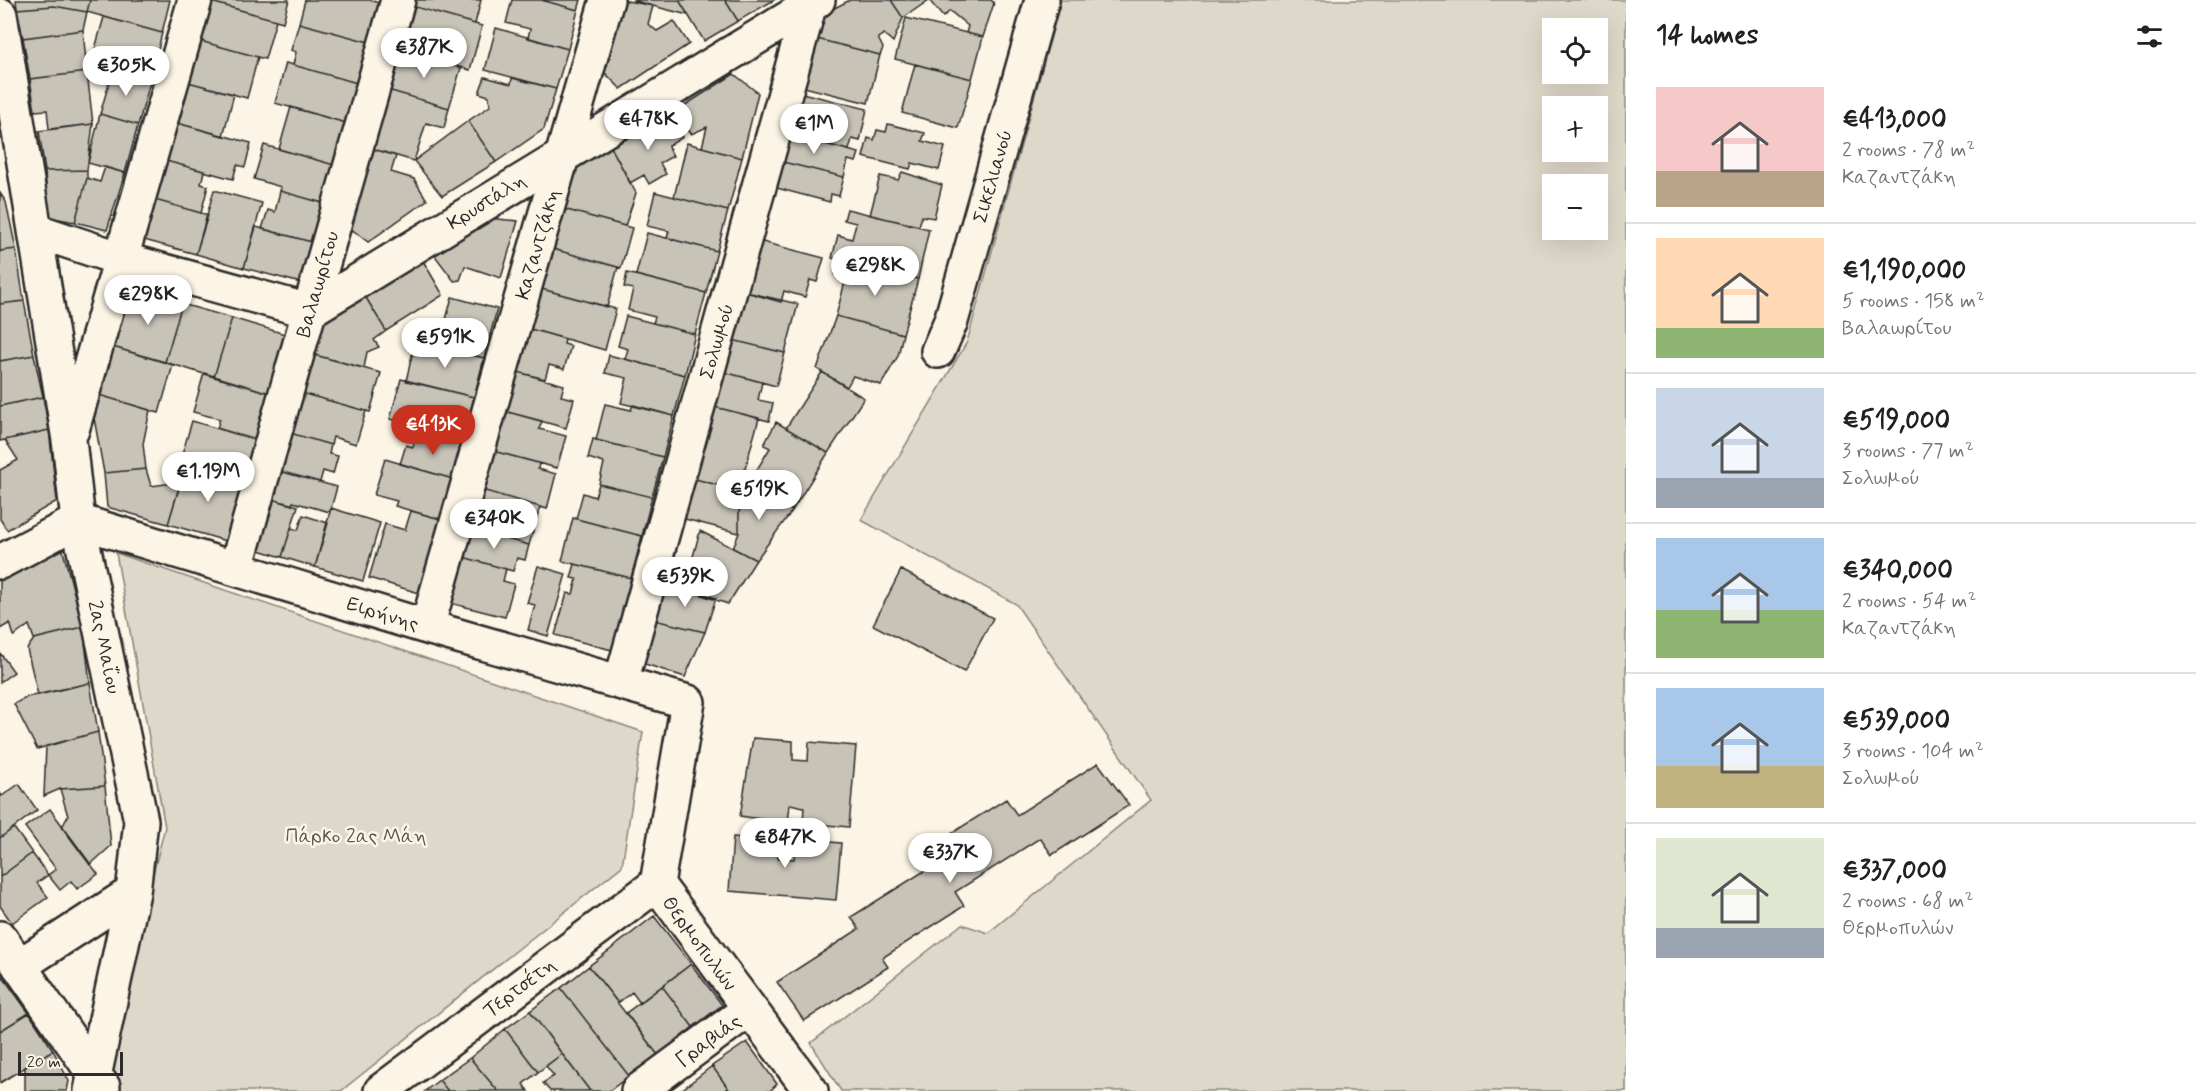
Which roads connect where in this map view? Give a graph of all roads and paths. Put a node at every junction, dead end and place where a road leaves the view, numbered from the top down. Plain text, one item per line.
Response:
1 (195, 0) edge
2 (398, 0) edge
3 (607, 0) edge
4 (1014, 0) edge
5 (813, 2) edge
6 (1039, 13) edge
7 (0, 15) edge
8 (563, 154) junction
9 (0, 158) edge
10 (34, 216) junction
11 (121, 260) junction
12 (309, 311) junction
13 (938, 351) dead end
14 (69, 440) junction
15 (78, 521) junction
16 (0, 561) edge
17 (236, 568) junction
18 (427, 627) junction
19 (621, 682) junction
20 (688, 702) joint
21 (657, 884) junction
22 (134, 892) junction
23 (0, 938) edge
24 (19, 966) junction
25 (748, 1010) junction
26 (97, 1086) edge
27 (381, 1091) edge
28 (638, 1091) edge
29 (811, 1091) edge

1 - 11 street
2 - 12 street, Βαλαωρίτου
3 - 8 street, Καζαντζάκη
4 - 6 street
5 - 8 street, Κρυστάλη
5 - 19 street, Σολωμού
6 - 13 street, Σικελιανού
7 - 10 street, 2ας Μαΐου
8 - 12 street, Κρυστάλη
8 - 18 street, Καζαντζάκη
9 - 10 street, 2ας Μαΐου
10 - 11 street
10 - 14 street, 2ας Μαΐου
11 - 12 street
11 - 14 street
12 - 17 street, Βαλαωρίτου
14 - 15 street, 2ας Μαΐου
15 - 16 street
15 - 17 street, Ειρήνης
15 - 22 street, 2ας Μαΐου
17 - 18 street, Ειρήνης
18 - 19 street, Ειρήνης
19 - 20 street, Ειρήνης
20 - 21 street, Θερμοπυλών
21 - 25 street, Θερμοπυλών
21 - 27 street, Τερτσέτη
22 - 24 street
22 - 26 street, 2ας Μαΐου
23 - 24 street
24 - 26 street
25 - 28 street, Γραβιάς
25 - 29 street, Θερμοπυλών

